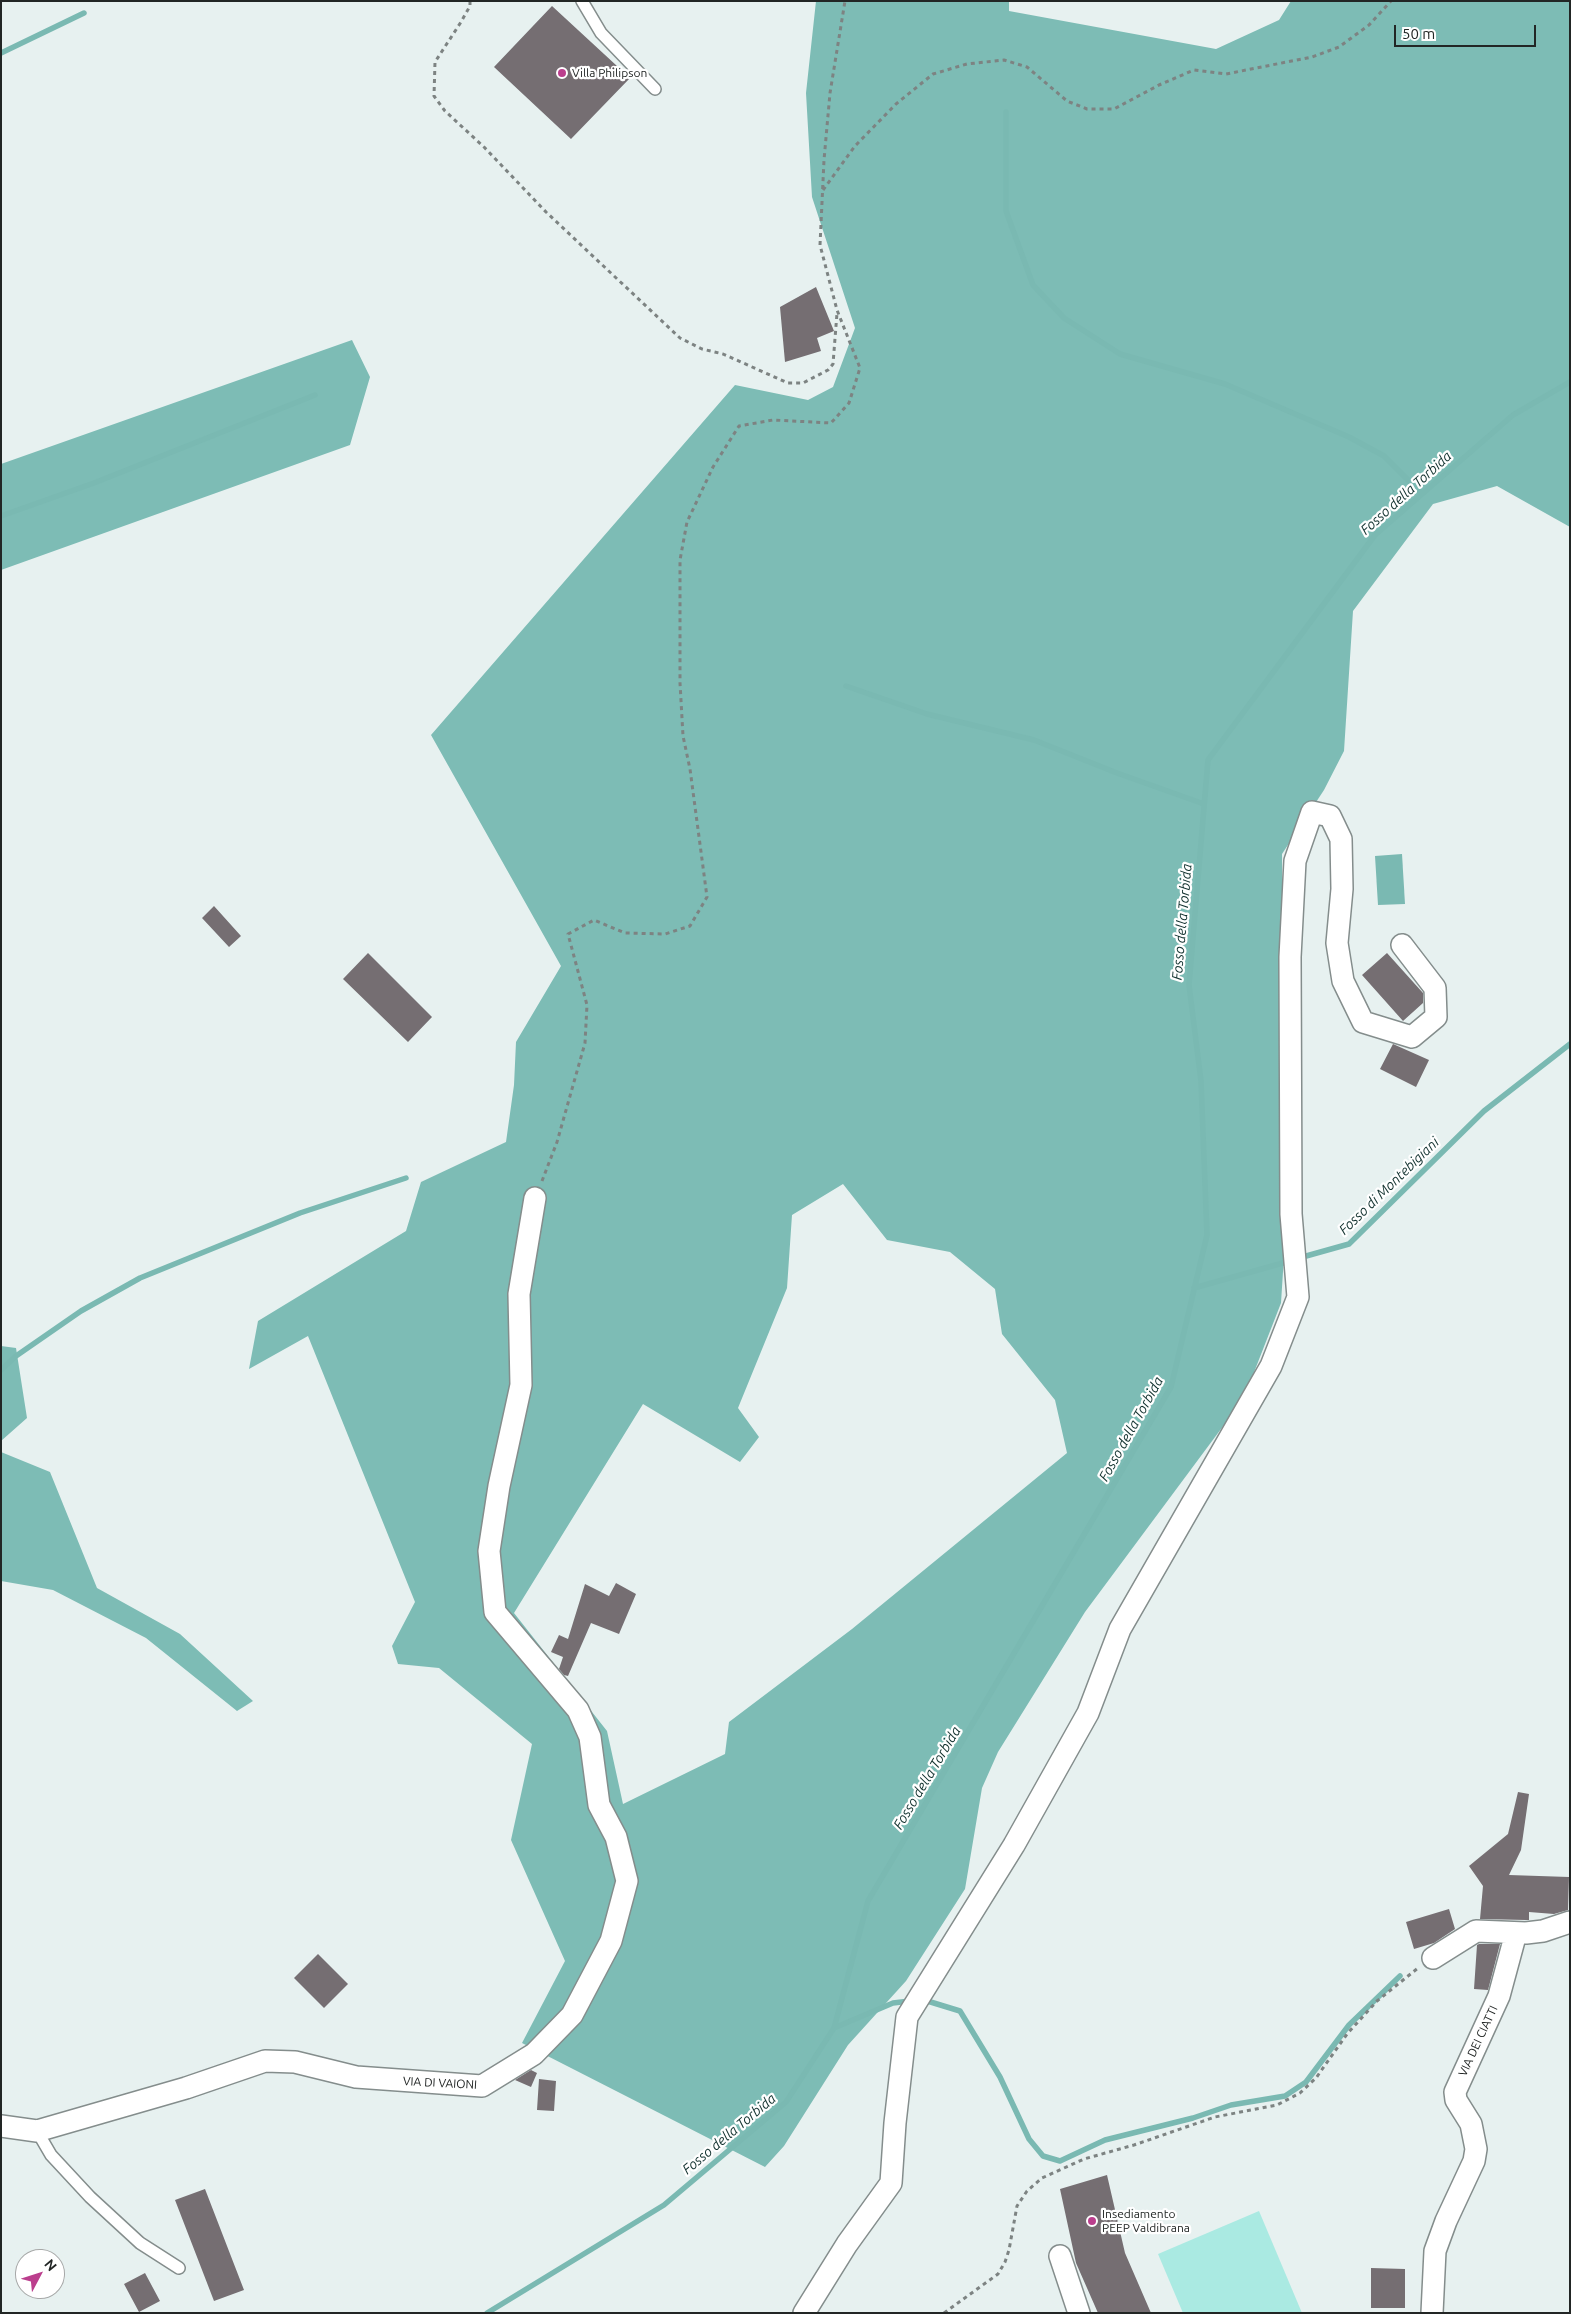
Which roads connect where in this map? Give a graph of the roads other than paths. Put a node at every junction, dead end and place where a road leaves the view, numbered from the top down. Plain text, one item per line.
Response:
1 (582, 1) edge
2 (655, 89) dead end
3 (1402, 946) dead end
4 (535, 1198) road end
5 (1570, 1922) edge
6 (1516, 1933) junction
7 (1433, 1958) road end
8 (1, 2126) edge
9 (37, 2131) junction
10 (1060, 2256) dead end
11 (179, 2268) dead end
12 (804, 2313) edge
13 (1080, 2313) edge
14 (1432, 2313) edge

1 - 2 lane
3 - 12 street
4 - 9 street, VIA DI VAIONI
5 - 6 street
6 - 7 street
6 - 14 street, VIA DEI CIATTI
8 - 9 street, VIA DI VAIONI
9 - 11 lane
10 - 13 street

